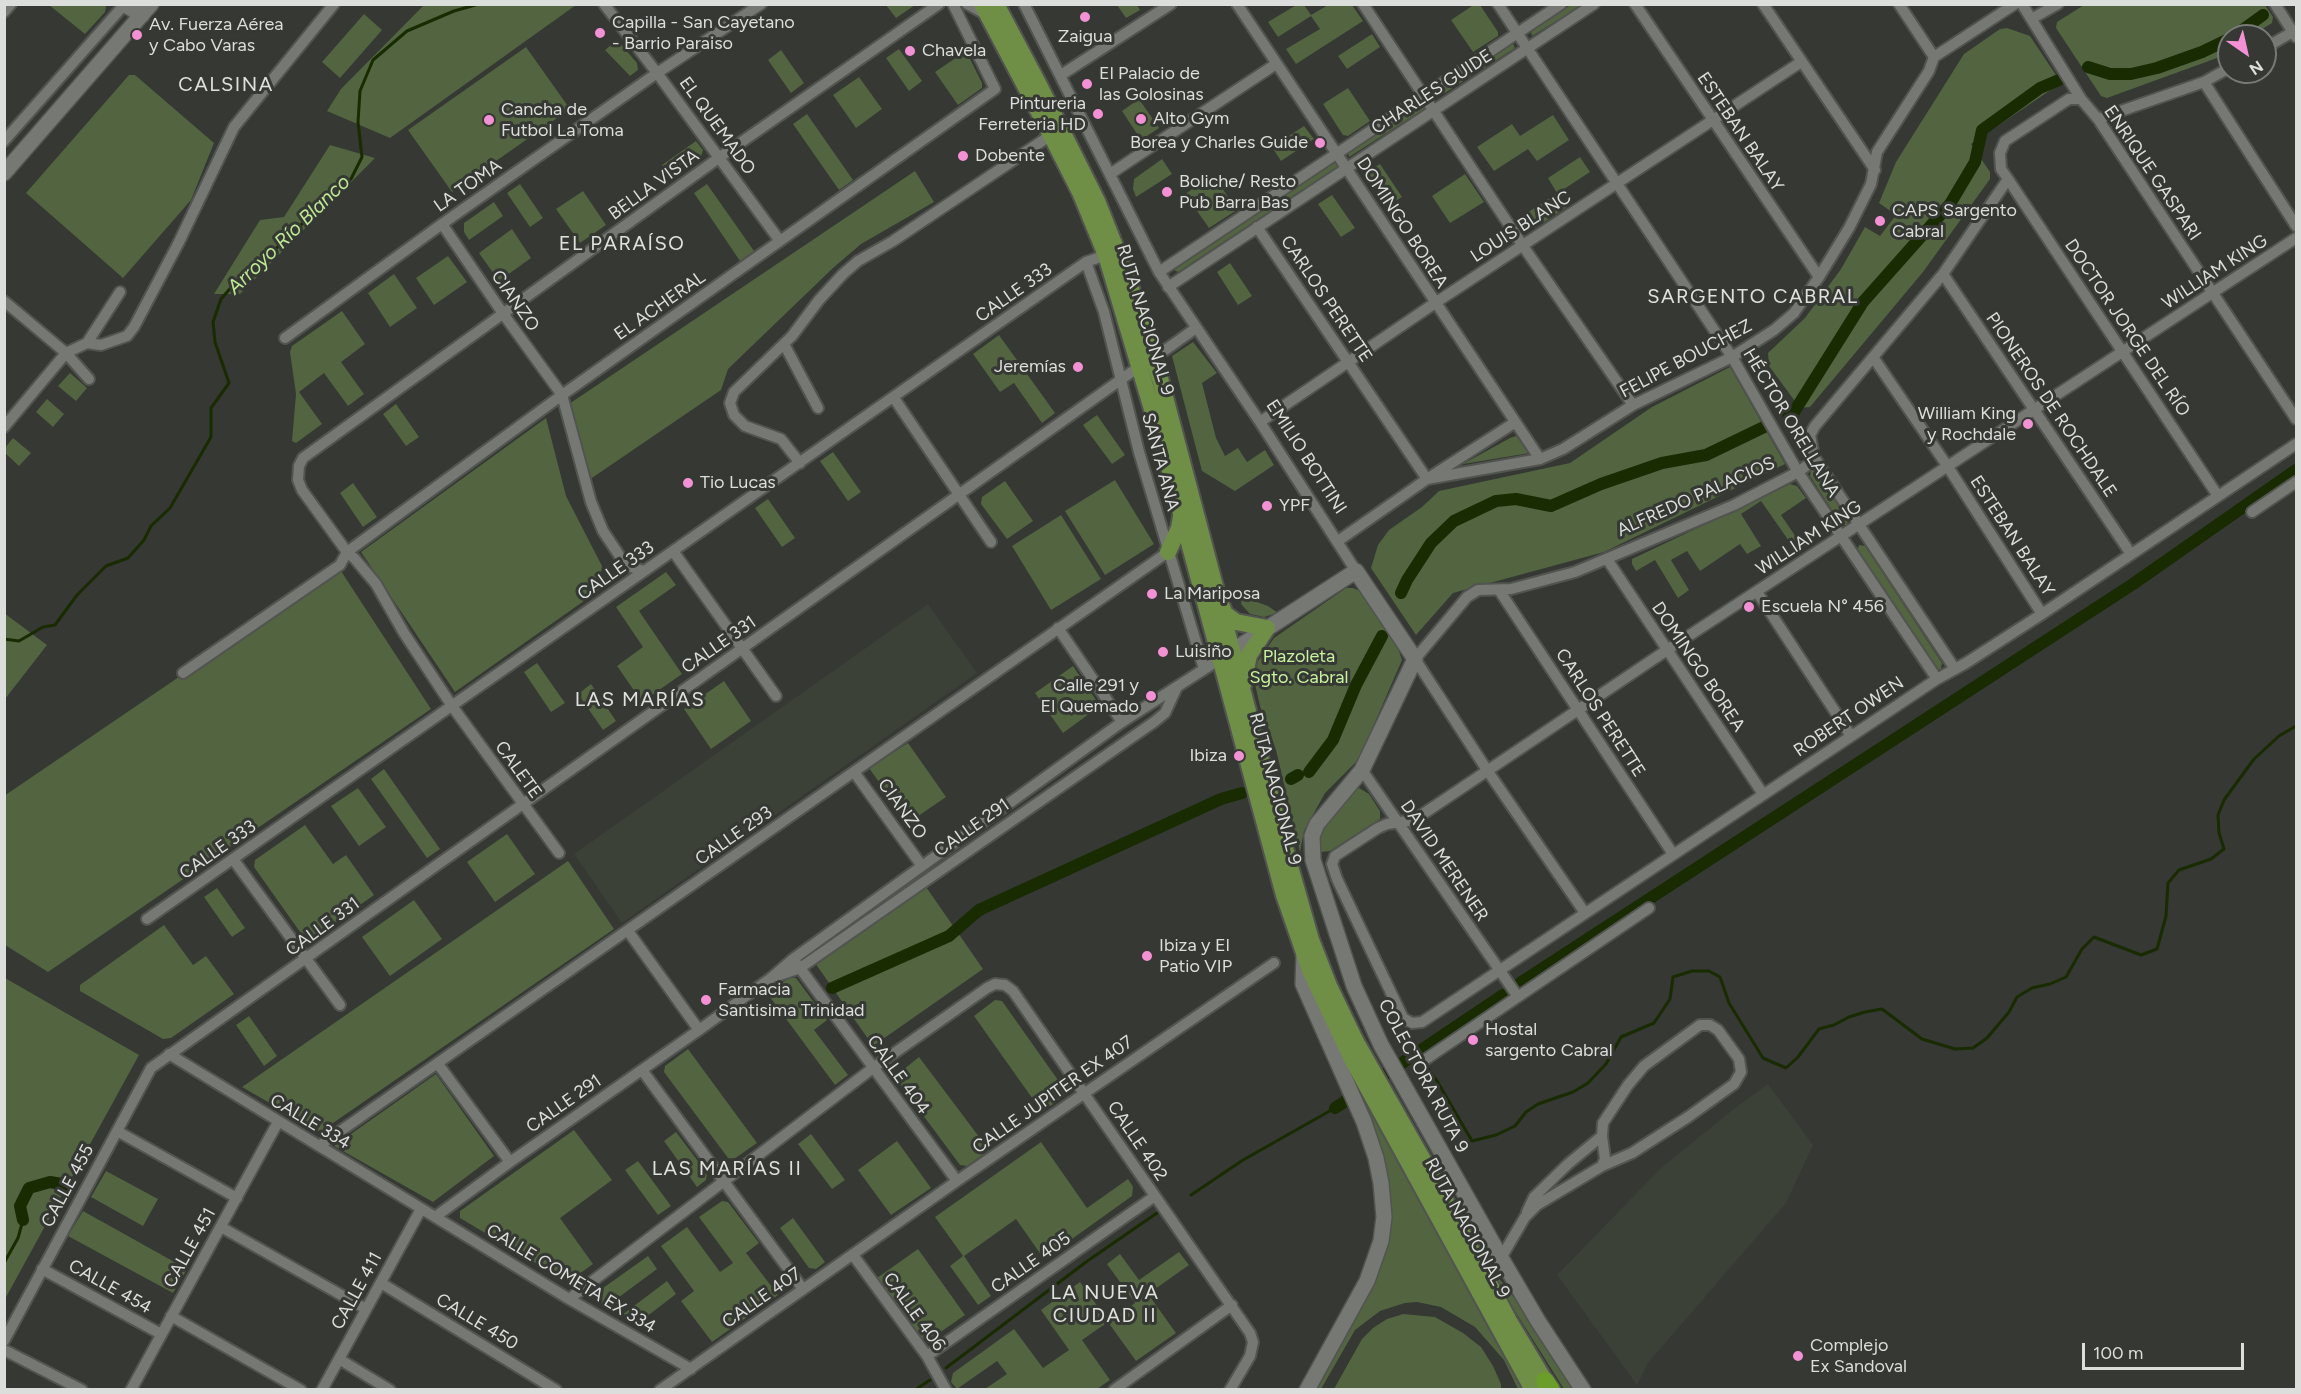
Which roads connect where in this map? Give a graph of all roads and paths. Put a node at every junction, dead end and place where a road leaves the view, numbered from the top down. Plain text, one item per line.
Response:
1 (11, 4) edge
2 (334, 4) edge
3 (604, 4) edge
4 (761, 4) edge
5 (939, 4) edge
6 (953, 4) edge
7 (967, 4) edge
8 (1024, 4) edge
9 (1171, 4) edge
10 (1237, 4) edge
11 (1363, 4) edge
12 (1498, 4) edge
13 (1562, 4) edge
14 (1594, 4) edge
15 (1635, 4) edge
16 (1763, 4) edge
17 (1899, 4) edge
18 (2015, 4) edge
19 (2022, 4) edge
20 (2058, 4) edge
21 (2275, 4) edge
22 (124, 5) edge
23 (745, 9) edge
24 (989, 9) edge
25 (146, 10) edge
26 (4, 12) edge
27 (2033, 18) junction
28 (2295, 33) edge
29 (1518, 34) junction
30 (2277, 42) edge
31 (1527, 49) junction
32 (1934, 57) junction
33 (1801, 62) junction
34 (1276, 64) junction
35 (657, 73) junction
36 (1061, 75) junction
37 (2217, 75) edge
38 (2204, 82) junction
39 (1424, 95) junction
40 (2081, 99) junction
41 (1434, 110) junction
42 (2098, 119) junction
43 (1713, 121) junction
44 (1051, 135) junction
45 (4, 141) edge
46 (1336, 153) junction
47 (720, 157) junction
48 (1346, 168) junction
49 (1875, 170) junction
50 (4, 173) edge
51 (1110, 174) junction
52 (2008, 179) junction
53 (1618, 183) junction
54 (442, 224) junction
55 (1257, 226) junction
56 (2296, 226) edge
57 (2296, 238) edge
58 (780, 241) junction
59 (1523, 246) junction
60 (1106, 255) junction
61 (1086, 262) junction
62 (1159, 272) junction
63 (1944, 274) junction
64 (1819, 277) junction
65 (1168, 286) junction
66 (120, 292) dead end
67 (2213, 293) junction
68 (4, 301) edge
69 (1435, 303) junction
70 (504, 315) junction
71 (1196, 328) junction
72 (285, 338) dead end
73 (87, 343) junction
74 (784, 344) junction
75 (2123, 351) junction
76 (66, 353) junction
77 (1732, 357) junction
78 (1873, 357) junction
79 (1147, 362) junction
80 (1348, 362) junction
81 (89, 379) dead end
82 (1121, 380) junction
83 (562, 395) junction
84 (894, 398) junction
85 (1634, 405) junction
86 (818, 408) dead end
87 (2036, 410) junction
88 (2296, 419) edge
89 (1260, 422) junction
90 (1515, 423) junction
91 (4, 427) edge
92 (2296, 444) edge
93 (1814, 457) junction
94 (1540, 459) junction
95 (800, 463) junction
96 (1948, 467) junction
97 (1798, 472) junction
98 (1427, 479) junction
99 (2296, 482) edge
100 (959, 494) junction
101 (2218, 496) junction
102 (2252, 512) dead end
103 (1181, 516) junction
104 (1860, 525) junction
105 (1841, 537) junction
106 (991, 542) dead end
107 (1338, 542) junction
108 (673, 551) junction
109 (347, 552) junction
110 (1168, 552) junction
111 (2131, 554) junction
112 (1607, 559) junction
113 (623, 561) junction
114 (644, 571) junction
115 (1356, 571) junction
116 (624, 585) junction
117 (1499, 590) junction
118 (1757, 592) junction
119 (1220, 604) junction
120 (2042, 614) junction
121 (1058, 628) junction
122 (1267, 628) junction
123 (742, 649) junction
124 (1667, 650) junction
125 (1225, 655) junction
126 (1415, 659) junction
127 (1204, 669) junction
128 (1955, 669) junction
129 (183, 673) dead end
130 (1937, 679) junction
131 (1177, 687) junction
132 (1242, 694) junction
133 (776, 696) dead end
134 (452, 706) junction
135 (1578, 709) junction
136 (1122, 722) junction
137 (1851, 736) junction
138 (1362, 770) junction
139 (1487, 770) junction
140 (854, 772) junction
141 (1762, 794) junction
142 (522, 804) junction
143 (1397, 821) junction
144 (559, 853) dead end
145 (1673, 854) junction
146 (233, 859) junction
147 (922, 866) junction
148 (1649, 908) dead end
149 (1585, 913) junction
150 (147, 919) dead end
151 (628, 931) junction
152 (1304, 954) junction
153 (793, 958) junction
154 (306, 959) junction
155 (1274, 963) dead end
156 (800, 968) junction
157 (1499, 970) junction
158 (771, 978) junction
159 (1518, 997) junction
160 (340, 1005) dead end
161 (1422, 1022) joint
162 (699, 1030) junction
163 (169, 1054) junction
164 (1426, 1059) dead end
165 (438, 1064) junction
166 (873, 1068) junction
167 (642, 1070) junction
168 (1085, 1093) junction
169 (278, 1122) junction
170 (117, 1131) junction
171 (1602, 1136) junction
172 (319, 1146) junction
173 (510, 1162) junction
174 (1602, 1166) junction
175 (723, 1181) junction
176 (957, 1181) junction
177 (1155, 1196) junction
178 (237, 1198) junction
179 (421, 1209) junction
180 (435, 1217) junction
181 (1525, 1217) junction
182 (221, 1227) junction
183 (853, 1255) junction
184 (1501, 1258) junction
185 (42, 1269) junction
186 (381, 1283) junction
187 (803, 1289) junction
188 (569, 1299) junction
189 (1232, 1305) junction
190 (366, 1309) junction
191 (171, 1316) junction
192 (161, 1334) junction
193 (4, 1341) edge
194 (4, 1350) edge
195 (927, 1356) junction
196 (339, 1359) junction
197 (691, 1369) junction
198 (1545, 1387) edge
199 (82, 1389) edge
200 (131, 1389) edge
201 (301, 1389) edge
202 (322, 1389) edge
203 (390, 1389) edge
204 (556, 1389) edge
205 (660, 1389) edge
206 (946, 1389) edge
207 (1114, 1389) edge
208 (1230, 1389) edge
209 (1307, 1389) edge
210 (1583, 1389) edge

1 - 26 street
2 - 73 street
3 - 35 street, EL QUEMADO
4 - 23 street, LA TOMA
5 - 47 street, BELLA VISTA
6 - 58 street, EL ACHERAL
7 - 24 street
8 - 36 street, EMILIO BOTTINI
9 - 36 street
10 - 34 street, DOMINGO BOREA
11 - 39 street
12 - 29 street, HÉCTOR ORELLANA
13 - 29 street, CHARLES GUIDE
14 - 31 street, CHARLES GUIDE
15 - 43 street, ESTEBAN BALAY
16 - 33 street
17 - 32 street
18 - 32 street
19 - 27 street, ENRIQUE GASPARI
20 - 27 street
21 - 28 street
22 - 25 street
22 - 45 street
23 - 35 street, LA TOMA
24 - 44 main road, RUTA NACIONAL 9
24 - 79 main road, RUTA NACIONAL 9
25 - 50 street
27 - 40 street, ENRIQUE GASPARI
28 - 30 street
29 - 31 street, HÉCTOR ORELLANA
29 - 39 street, CHARLES GUIDE
31 - 41 street, CHARLES GUIDE
31 - 53 street, HÉCTOR ORELLANA
32 - 49 street, FELIPE BOUCHEZ
33 - 43 street, LOUIS BLANC
33 - 49 street
34 - 46 street, DOMINGO BOREA
34 - 51 street
35 - 47 street, EL QUEMADO
35 - 54 street, LA TOMA
36 - 51 street, EMILIO BOTTINI
37 - 38 street
38 - 42 street
38 - 56 street
39 - 41 street
39 - 46 street, CHARLES GUIDE
40 - 42 street, ENRIQUE GASPARI
40 - 52 street
41 - 48 street, CHARLES GUIDE
41 - 59 street
42 - 67 street, ENRIQUE GASPARI
43 - 53 street, LOUIS BLANC
43 - 64 street, ESTEBAN BALAY
44 - 60 main road, RUTA NACIONAL 9
44 - 74 street
46 - 48 street, DOMINGO BOREA
46 - 62 street, CHARLES GUIDE
47 - 58 street, EL QUEMADO
47 - 70 street, BELLA VISTA
48 - 55 street, CHARLES GUIDE
48 - 69 street, DOMINGO BOREA
49 - 64 street, FELIPE BOUCHEZ
51 - 62 street, EMILIO BOTTINI
52 - 63 street
52 - 75 street, DOCTOR JORGE DEL RÍO
53 - 59 street, LOUIS BLANC
53 - 77 street, HÉCTOR ORELLANA
54 - 70 street, CIANZO
54 - 72 street, LA TOMA
55 - 65 street, CHARLES GUIDE
55 - 80 street, CARLOS PERETTE
57 - 67 street, WILLIAM KING
58 - 83 street, EL ACHERAL
59 - 69 street, LOUIS BLANC
59 - 85 street
60 - 61 street, CALLE 333
60 - 79 main road, RUTA NACIONAL 9
61 - 82 street, SANTA ANA
61 - 84 street, CALLE 333
62 - 65 street, EMILIO BOTTINI
63 - 78 street
63 - 87 street, PIONEROS DE ROCHDALE
64 - 77 street, FELIPE BOUCHEZ
65 - 71 street, EMILIO BOTTINI
66 - 73 street
67 - 75 street, WILLIAM KING
67 - 88 street, ENRIQUE GASPARI
68 - 76 street
69 - 80 street, LOUIS BLANC
69 - 90 street, DOMINGO BOREA
70 - 83 street, CIANZO
70 - 109 street, BELLA VISTA
71 - 79 street, CALLE 331
71 - 89 street, EMILIO BOTTINI
73 - 76 street
74 - 86 street
74 - 95 street
75 - 87 street, WILLIAM KING
75 - 101 street, DOCTOR JORGE DEL RÍO
76 - 81 street
76 - 91 street
77 - 85 street, FELIPE BOUCHEZ
77 - 97 street, HÉCTOR ORELLANA
78 - 93 street
78 - 96 street, ESTEBAN BALAY
79 - 82 street, CALLE 331
79 - 103 main road, RUTA NACIONAL 9
79 - 119 main road, RUTA NACIONAL 9
80 - 89 street, LOUIS BLANC
80 - 98 street, CARLOS PERETTE
82 - 100 street, CALLE 331
82 - 110 street, SANTA ANA
83 - 109 street, EL ACHERAL
83 - 113 street
84 - 95 street, CALLE 333
84 - 100 street
85 - 94 street, FELIPE BOUCHEZ
87 - 96 street, WILLIAM KING
87 - 111 street, PIONEROS DE ROCHDALE
89 - 107 street, EMILIO BOTTINI
90 - 94 street, DOMINGO BOREA
90 - 98 street
92 - 101 street, ROBERT OWEN
93 - 97 street, ALFREDO PALACIOS
93 - 104 street, HÉCTOR ORELLANA
94 - 98 street, FELIPE BOUCHEZ
95 - 108 street, CALLE 333
96 - 104 street, WILLIAM KING
96 - 120 street, ESTEBAN BALAY
97 - 105 street, HÉCTOR ORELLANA
97 - 112 street, ALFREDO PALACIOS
98 - 107 street, FELIPE BOUCHEZ
99 - 102 street
100 - 106 street
100 - 123 street, CALLE 331
101 - 111 street, ROBERT OWEN
103 - 110 main road
103 - 125 main road, RUTA NACIONAL 9
104 - 105 street, WILLIAM KING
104 - 128 street, HÉCTOR ORELLANA
105 - 118 street, WILLIAM KING
105 - 130 street, HÉCTOR ORELLANA
107 - 115 street, EMILIO BOTTINI
108 - 114 street, CALLE 333
108 - 123 street
109 - 129 street, EL ACHERAL
109 - 134 street, CALETE
110 - 121 street, CALLE 293
110 - 127 street, SANTA ANA
111 - 120 street, ROBERT OWEN
112 - 117 street, ALFREDO PALACIOS
112 - 124 street, DOMINGO BOREA
113 - 114 street
113 - 116 street
114 - 116 street, CALLE 333
115 - 122 street
115 - 126 street, EMILIO BOTTINI
116 - 134 street, CALLE 333
117 - 126 street, ALFREDO PALACIOS
117 - 135 street, CARLOS PERETTE
118 - 124 street, WILLIAM KING
118 - 137 street
119 - 122 main road
119 - 125 main road, RUTA NACIONAL 9
120 - 128 street, ROBERT OWEN
121 - 136 street
121 - 140 street, CALLE 293
122 - 125 street
122 - 132 main road
123 - 133 street
123 - 142 street, CALLE 331
124 - 135 street, WILLIAM KING
124 - 141 street, DOMINGO BOREA
125 - 127 street, CALLE 291
125 - 132 main road, RUTA NACIONAL 9
125 - 152 main road, RUTA NACIONAL 9
126 - 138 street, ALFREDO PALACIOS
126 - 139 street, EMILIO BOTTINI
127 - 131 street, CALLE 291
128 - 130 street, ROBERT OWEN
130 - 137 street, ROBERT OWEN
131 - 136 street, CALLE 291
131 - 156 street, CALLE 291
132 - 198 main road, RUTA NACIONAL 9
134 - 142 street, CALETE
134 - 146 street, CALLE 333
135 - 139 street, WILLIAM KING
135 - 145 street, CARLOS PERETTE
136 - 147 street, CALLE 291
137 - 141 street, ROBERT OWEN
138 - 143 street, DAVID MERENER
138 - 184 street, COLECTORA RUTA 9
139 - 143 street, WILLIAM KING
139 - 149 street, EMILIO BOTTINI
140 - 147 street, CIANZO
140 - 151 street, CALLE 293
141 - 145 street, ROBERT OWEN
142 - 144 street, CALETE
142 - 154 street, CALLE 331
143 - 157 street, DAVID MERENER
143 - 161 street, WILLIAM KING
145 - 149 street, ROBERT OWEN
146 - 150 street, CALLE 333
146 - 154 street
147 - 153 street, CALLE 291
148 - 159 street
149 - 157 street, ROBERT OWEN
151 - 162 street
151 - 165 street, CALLE 293
152 - 198 main road, RUTA NACIONAL 9
152 - 209 street
153 - 156 street, CALLE 404
153 - 158 street, CALLE 291
154 - 160 street
154 - 163 street, CALLE 331
155 - 168 street, CALLE JUPITER EX 407
156 - 158 street, CALLE 291
156 - 166 street, CALLE 404
157 - 159 street, DAVID MERENER
157 - 161 street, ROBERT OWEN
158 - 162 street, CALLE 291
159 - 164 street
162 - 167 street, CALLE 291
163 - 169 street, CALLE 334
163 - 170 street, CALLE 455
165 - 172 street, CALLE 293
165 - 173 street
166 - 168 street, CALLE 402
166 - 175 street
166 - 176 street, CALLE 404
167 - 173 street, CALLE 291
167 - 175 street
168 - 176 street, CALLE JUPITER EX 407
168 - 177 street, CALLE 402
169 - 172 street, CALLE 334
169 - 178 street, CALLE 451
170 - 178 street
170 - 185 street, CALLE 455
171 - 174 street
171 - 174 street
171 - 181 street
172 - 179 street, CALLE 334
173 - 180 street, CALLE 291
174 - 181 street
175 - 187 street
175 - 188 street
176 - 183 street, CALLE JUPITER EX 407
177 - 189 street, CALLE 402
177 - 195 street, CALLE 405
178 - 182 street, CALLE 451
179 - 180 street, CALLE 334
179 - 186 street, CALLE 411
180 - 188 street, CALLE COMETA EX 334
181 - 184 street
182 - 190 street
182 - 191 street, CALLE 451
183 - 187 street, CALLE 407
183 - 195 street, CALLE 406
184 - 210 street, COLECTORA RUTA 9
185 - 192 street, CALLE 454
185 - 193 street, CALLE 455
186 - 190 street, CALLE 411
186 - 204 street, CALLE 450
187 - 197 street, CALLE 407
188 - 197 street, CALLE COMETA EX 334
189 - 207 street
189 - 208 street, CALLE 402
190 - 196 street, CALLE 411
191 - 192 street, CALLE 451
191 - 201 street
192 - 200 street, CALLE 451
194 - 199 street
195 - 206 street, CALLE 406
196 - 202 street, CALLE 411
196 - 203 street
197 - 205 street

